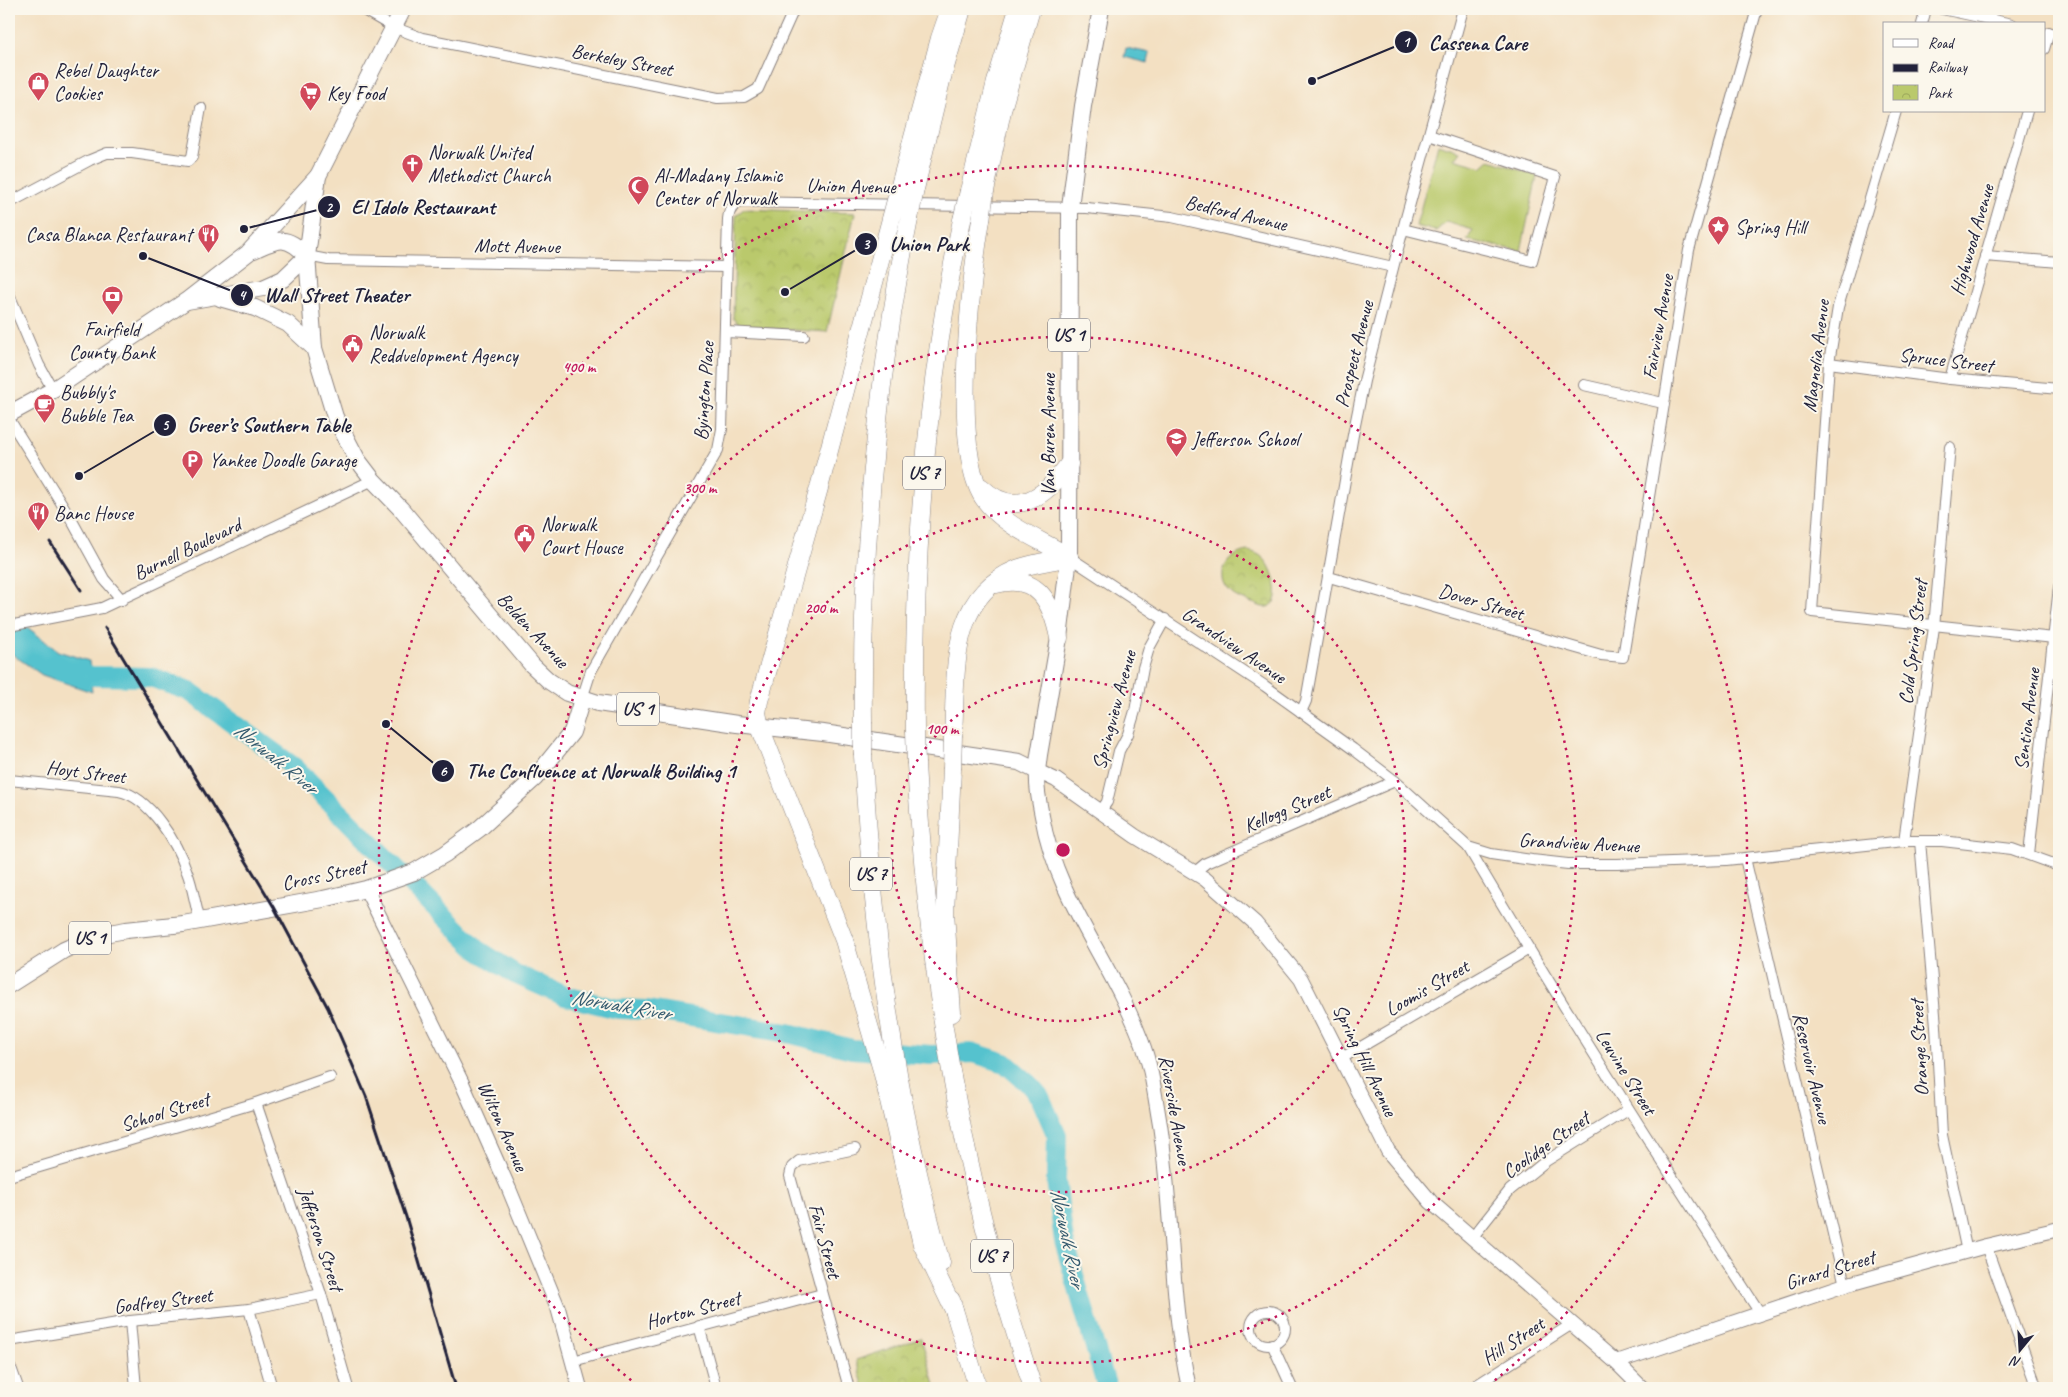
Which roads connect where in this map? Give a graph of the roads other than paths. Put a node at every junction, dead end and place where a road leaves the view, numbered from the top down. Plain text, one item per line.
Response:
1 (362, 9) edge
2 (403, 9) edge
3 (794, 9) edge
4 (950, 9) edge
5 (962, 9) edge
6 (1018, 9) edge
7 (1031, 9) edge
8 (1101, 9) edge
9 (1463, 9) edge
10 (1757, 9) edge
11 (1926, 9) edge
12 (1942, 9) edge
13 (1923, 22) edge
14 (2003, 22) edge
15 (393, 27) junction
16 (2051, 32) edge
17 (2046, 44) edge
18 (202, 108) dead end
19 (1896, 112) edge
20 (2027, 112) edge
21 (1429, 135) junction
22 (318, 176) junction
23 (907, 189) junction
24 (977, 191) junction
25 (9, 203) edge
26 (735, 204) joint
27 (1070, 207) junction
28 (900, 219) junction
29 (1403, 229) junction
30 (248, 253) junction
31 (307, 256) junction
32 (1985, 256) junction
33 (2059, 262) edge
34 (726, 267) junction
35 (1393, 267) junction
36 (9, 294) edge
37 (216, 297) junction
38 (186, 301) junction
39 (726, 332) junction
40 (804, 336) dead end
41 (314, 348) junction
42 (1830, 363) junction
43 (1950, 379) junction
44 (1584, 385) dead end
45 (2059, 389) edge
46 (53, 390) junction
47 (1663, 403) junction
48 (9, 414) edge
49 (9, 419) edge
50 (1950, 447) dead end
51 (1070, 464) junction
52 (974, 479) junction
53 (373, 480) junction
54 (1069, 557) junction
55 (1329, 577) junction
56 (989, 586) junction
57 (2059, 587) edge
58 (122, 600) junction
59 (1164, 620) junction
60 (9, 626) edge
61 (1934, 627) junction
62 (1059, 638) junction
63 (2054, 638) junction
64 (1623, 657) joint
65 (582, 699) junction
66 (1302, 712) junction
67 (760, 727) junction
68 (1038, 771) junction
69 (9, 780) edge
70 (1394, 781) junction
71 (1100, 812) junction
72 (1904, 841) junction
73 (1920, 841) junction
74 (1468, 847) junction
75 (2029, 854) junction
76 (1746, 858) junction
77 (2059, 866) edge
78 (1195, 872) junction
79 (366, 889) junction
80 (200, 921) junction
81 (1528, 949) junction
82 (9, 985) edge
83 (945, 1005) junction
84 (1342, 1058) junction
85 (330, 1077) dead end
86 (256, 1102) junction
87 (1628, 1110) junction
88 (899, 1113) junction
89 (855, 1149) dead end
90 (9, 1176) edge
91 (2059, 1229) edge
92 (1472, 1238) junction
93 (1986, 1246) junction
94 (1966, 1252) junction
95 (1845, 1285) junction
96 (321, 1294) junction
97 (822, 1294) junction
98 (249, 1309) junction
99 (1760, 1313) junction
100 (130, 1321) junction
101 (1572, 1324) junction
102 (699, 1326) junction
103 (9, 1341) edge
104 (1272, 1344) dead end
105 (573, 1361) junction
106 (1616, 1362) junction
107 (9, 1371) edge
108 (15, 1388) edge
109 (136, 1388) edge
110 (272, 1388) edge
111 (348, 1388) edge
112 (580, 1388) edge
113 (716, 1388) edge
114 (849, 1388) edge
115 (978, 1388) edge
116 (1033, 1388) edge
117 (1189, 1388) edge
118 (1292, 1388) edge
119 (1472, 1388) edge
120 (1642, 1388) edge
121 (2037, 1388) edge

1 - 15 street, Berkeley Street
2 - 15 main road
3 - 15 street, Berkeley Street
4 - 23 highway
5 - 23 highway, US 7
6 - 24 highway, US 7
7 - 24 highway
8 - 27 main road, Van Buren Avenue / US 1
9 - 21 street, Prospect Avenue
10 - 47 street, Fairview Avenue
11 - 13 street
12 - 14 street
15 - 22 main road
16 - 17 street
18 - 25 street
19 - 42 street, Magnolia Avenue
20 - 32 street, Highwood Avenue
21 - 29 street, Prospect Avenue
21 - 29 street
22 - 30 main road
22 - 31 main road, Belden Avenue
23 - 28 highway, US 7, bridge
24 - 52 highway, bridge
24 - 83 highway, US 7, bridge
26 - 27 street, Union Avenue
26 - 34 street, Byington Place
27 - 35 street, Bedford Avenue
27 - 51 main road, Van Buren Avenue / US 1
28 - 67 highway
28 - 88 highway, US 7, bridge
29 - 35 street, Prospect Avenue
30 - 31 main road
30 - 38 main road
31 - 34 street, Mott Avenue
31 - 37 main road
31 - 41 main road, Belden Avenue
32 - 33 street
32 - 43 street, Highwood Avenue
34 - 39 street, Byington Place
35 - 55 street, Prospect Avenue
36 - 46 street
37 - 38 main road
37 - 41 main road
38 - 46 main road
39 - 40 street
39 - 65 street, Byington Place
41 - 53 main road, Belden Avenue
42 - 43 street, Spruce Street
42 - 61 street, Magnolia Avenue
43 - 45 street, Spruce Street
44 - 47 street
46 - 48 main road
47 - 64 street, Fairview Avenue
49 - 58 street
50 - 61 street, Cold Spring Street
51 - 52 highway
51 - 54 main road, Van Buren Avenue / US 1
52 - 54 highway
53 - 58 street, Burnell Boulevard
53 - 65 main road, Belden Avenue
54 - 56 highway
54 - 59 street, Grandview Avenue
54 - 62 main road, Van Buren Avenue / US 1
55 - 64 street, Dover Street
55 - 66 street, Prospect Avenue
56 - 62 highway
56 - 83 highway, bridge
57 - 63 street, Sention Avenue
58 - 60 street, Burnell Boulevard, bridge
59 - 66 street, Grandview Avenue
59 - 71 street, Springview Avenue
61 - 63 street
61 - 72 street, Cold Spring Street
62 - 68 main road, Van Buren Avenue / US 1
63 - 75 street, Sention Avenue
65 - 67 main road, Belden Avenue / US 1
65 - 79 main road, Cross Street / US 1
66 - 70 street, Grandview Avenue
67 - 68 main road, Belden Avenue / US 1
67 - 88 highway
68 - 71 street, Spring Hill Avenue
68 - 117 street, Riverside Avenue
69 - 80 street, Hoyt Street
70 - 74 street, Grandview Avenue
70 - 78 street, Kellogg Street
71 - 78 street, Spring Hill Avenue
72 - 73 street, Grandview Avenue
72 - 76 street, Grandview Avenue
73 - 75 street, Grandview Avenue
73 - 94 street, Orange Street
74 - 76 street, Grandview Avenue
74 - 81 street, Leuvine Street
75 - 77 street, Grandview Avenue
76 - 95 street, Reservoir Avenue
78 - 84 street, Spring Hill Avenue
79 - 80 main road, Cross Street / US 1
79 - 105 street, Wilton Avenue
80 - 82 main road, Cross Street / US 1
81 - 84 street, Loomis Street
81 - 87 street, Leuvine Street
83 - 116 highway, US 7
84 - 92 street, Spring Hill Avenue
85 - 86 street, School Street
86 - 90 street, School Street
86 - 96 street, Jefferson Street
87 - 92 street, Coolidge Street
87 - 99 street, Leuvine Street
88 - 115 highway, US 7
89 - 97 street, Fair Street
91 - 93 street, Girard Street
92 - 101 street, Spring Hill Avenue
93 - 94 street, Girard Street
93 - 121 street
94 - 95 street, Girard Street
95 - 99 street, Girard Street
96 - 98 street, Godfrey Street
96 - 111 street, Jefferson Street
97 - 102 street, Horton Street
97 - 114 street, Fair Street
98 - 100 street, Godfrey Street
98 - 110 street
99 - 106 street, Girard Street
100 - 103 street, Godfrey Street
100 - 109 street
101 - 106 street, Spring Hill Avenue
101 - 119 street, Hill Street
102 - 105 street, Horton Street
102 - 113 street
104 - 118 street
105 - 112 street, Wilton Avenue
106 - 120 street, Spring Hill Avenue
107 - 108 main road

